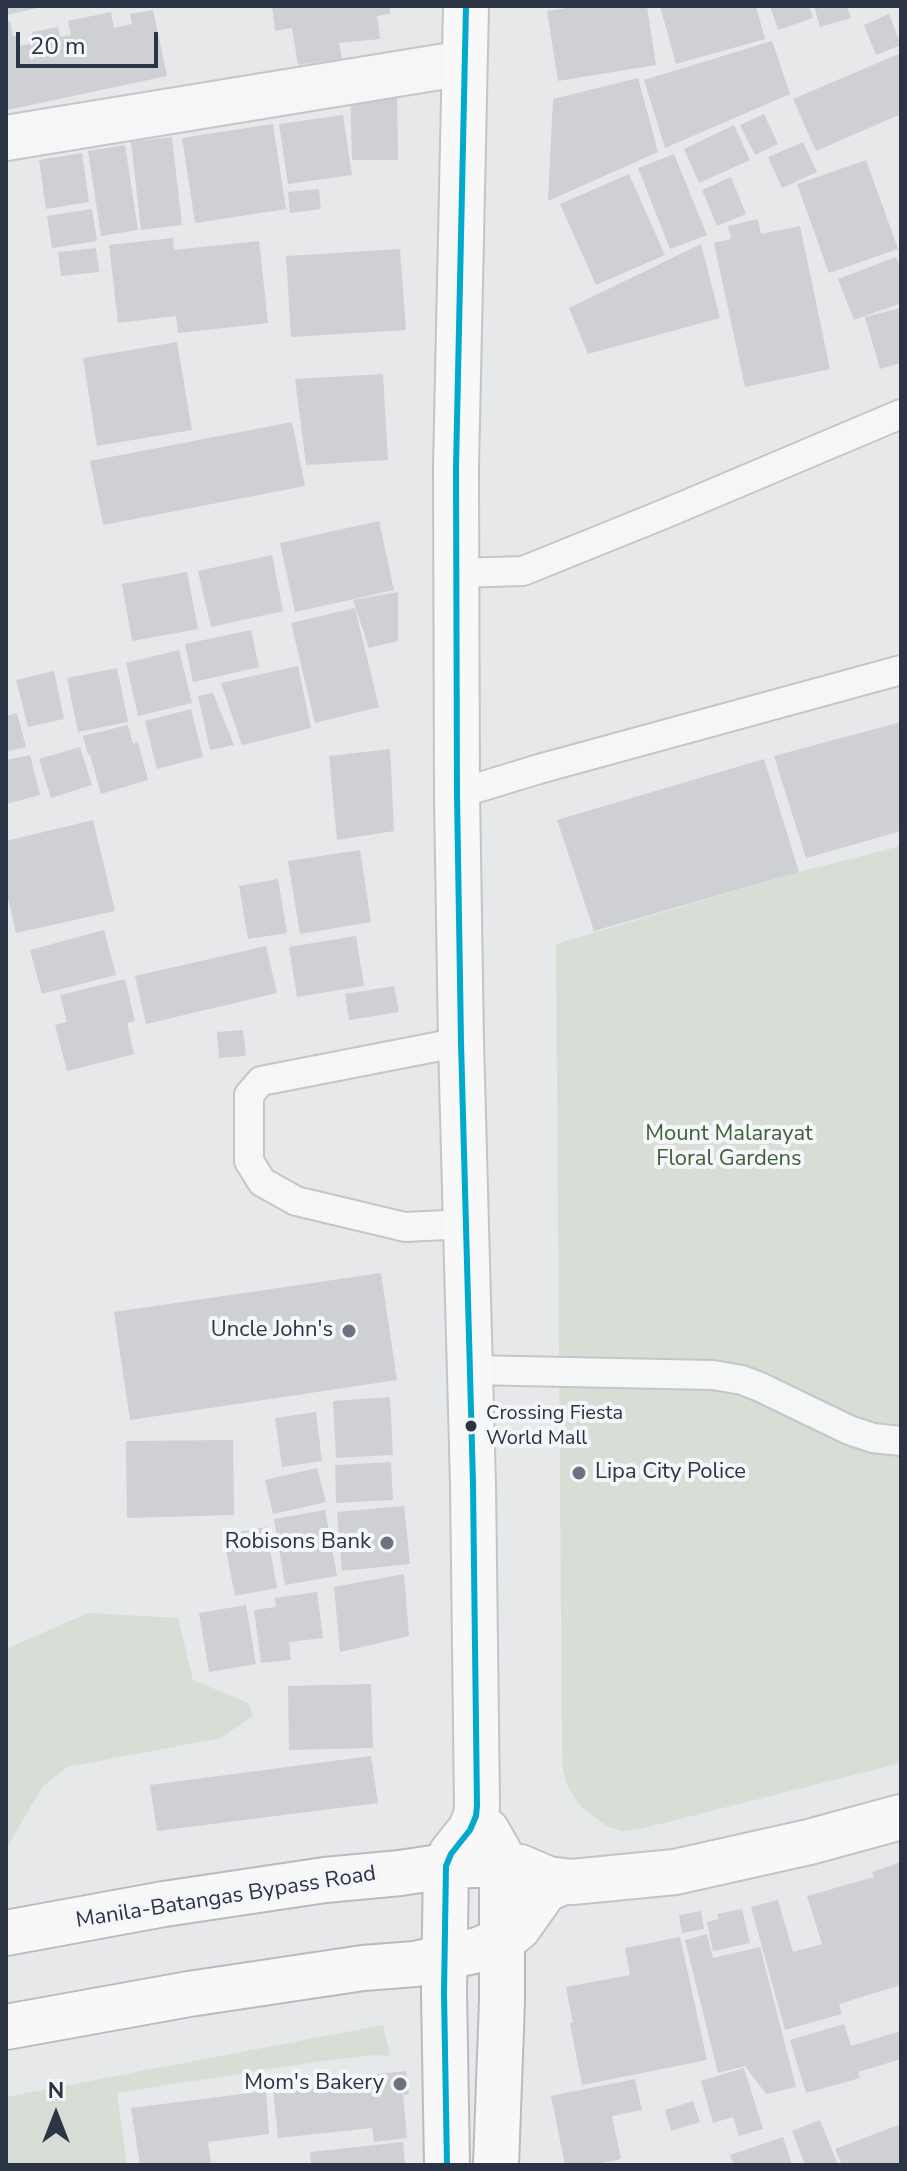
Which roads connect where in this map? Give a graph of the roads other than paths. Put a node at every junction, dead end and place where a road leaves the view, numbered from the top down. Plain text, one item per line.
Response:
1 (466, 6) edge
2 (464, 63) junction
3 (6, 138) edge
4 (901, 414) edge
5 (457, 573) junction
6 (901, 670) edge
7 (457, 794) junction
8 (461, 1042) junction
9 (467, 1224) junction
10 (470, 1370) junction
11 (901, 1441) edge
12 (477, 1806) junction
13 (901, 1817) edge
14 (502, 1864) junction
15 (446, 1866) junction
16 (563, 1882) junction
17 (6, 1933) edge
18 (503, 1940) junction
19 (445, 1957) junction
20 (6, 2027) edge
21 (447, 2165) edge
22 (496, 2165) edge

1 - 2 main road
2 - 3 street
2 - 5 main road
4 - 5 lane
5 - 7 main road
6 - 7 lane
7 - 8 main road
8 - 9 main road
8 - 9 lane
9 - 10 main road
10 - 11 lane
10 - 12 main road
12 - 14 main road
12 - 15 main road
13 - 16 main road
14 - 15 main road, Manila-Batangas Bypass Road
14 - 16 main road, Manila-Batangas Bypass Road
14 - 18 main road
15 - 17 main road, Manila-Batangas Bypass Road
15 - 19 main road
16 - 18 main road
18 - 19 main road
18 - 22 main road
19 - 20 main road
19 - 21 main road

